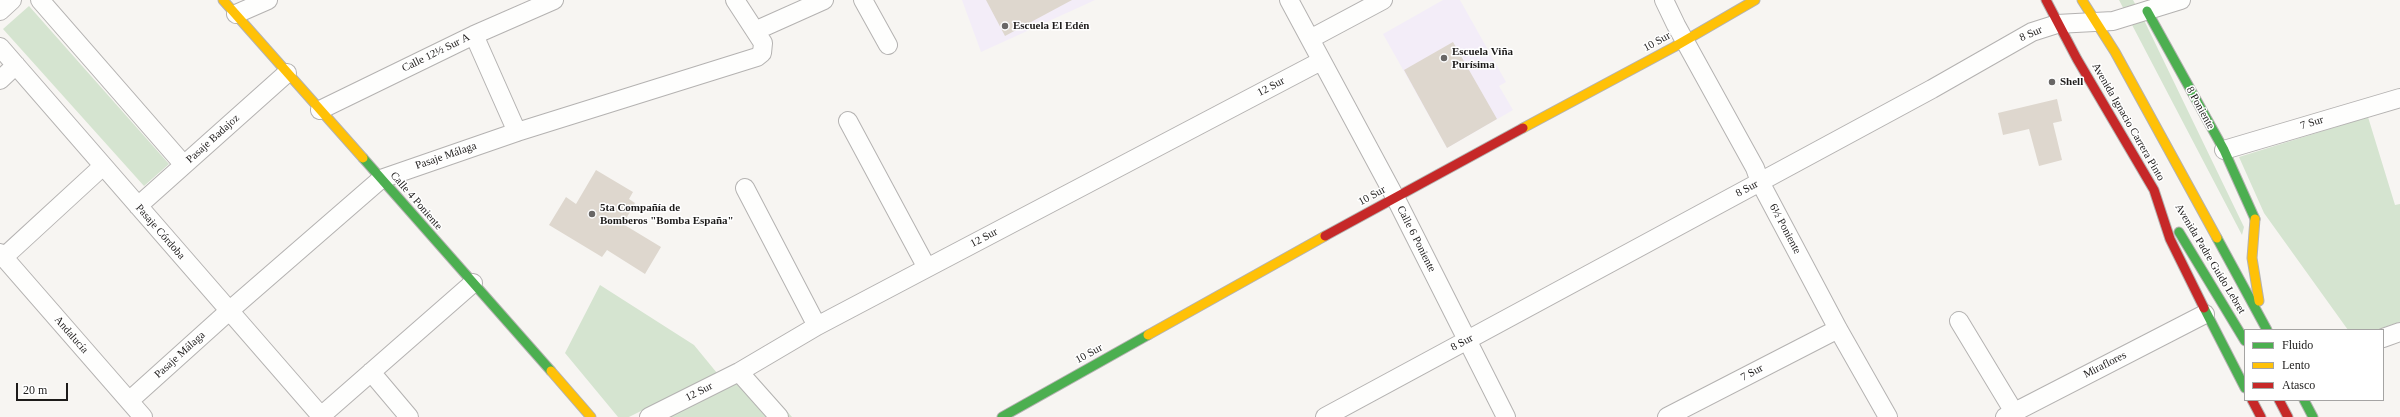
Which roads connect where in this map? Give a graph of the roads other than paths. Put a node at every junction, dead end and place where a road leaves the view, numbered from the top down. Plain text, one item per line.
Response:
1 (12, 0) edge
2 (40, 0) edge
3 (223, 0) edge
4 (268, 0) edge
5 (554, 0) edge
6 (736, 0) edge
7 (824, 0) edge
8 (863, 0) edge
9 (1289, 0) edge
10 (1383, 0) edge
11 (1664, 0) edge
12 (1755, 0) edge
13 (2046, 0) edge
14 (2082, 0) edge
15 (2181, 0) edge
16 (2143, 5) edge
17 (0, 11) edge
18 (236, 14) junction
19 (2096, 21) junction
20 (2057, 24) junction
21 (756, 30) junction
22 (474, 35) junction
23 (1310, 39) junction
24 (1684, 40) junction
25 (888, 45) dead end
26 (0, 47) edge
27 (1321, 61) junction
28 (16, 65) junction
29 (287, 73) junction
30 (0, 80) edge
31 (2400, 98) edge
32 (320, 110) junction
33 (848, 121) dead end
34 (517, 132) junction
35 (2224, 150) junction
36 (184, 165) junction
37 (103, 166) junction
38 (381, 179) junction
39 (1760, 182) junction
40 (745, 188) dead end
41 (2154, 190) junction
42 (1395, 197) junction
43 (138, 206) junction
44 (2, 255) edge
45 (926, 268) junction
46 (473, 283) junction
47 (229, 311) junction
48 (2205, 314) junction
49 (1959, 321) dead end
50 (817, 326) junction
51 (2265, 326) edge
52 (1838, 329) junction
53 (2400, 332) edge
54 (2384, 338) edge
55 (2244, 339) edge
56 (1468, 340) junction
57 (371, 372) junction
58 (739, 372) junction
59 (2244, 386) edge
60 (129, 401) junction
61 (2253, 401) edge
62 (2280, 401) edge
63 (2305, 401) edge
64 (2010, 414) edge
65 (320, 416) edge
66 (143, 417) edge
67 (409, 417) edge
68 (591, 417) edge
69 (649, 417) edge
70 (779, 417) edge
71 (1002, 417) edge
72 (1325, 417) edge
73 (1506, 417) edge
74 (1667, 417) edge
75 (1888, 417) edge
76 (2261, 417) edge
77 (2288, 417) edge
78 (2313, 417) edge

1 - 17 street
2 - 36 street
3 - 18 street, Calle 4 Poniente
4 - 18 street
5 - 22 street, Calle 12½ Sur A
6 - 21 street
7 - 21 street
8 - 25 street
9 - 23 street, Calle 6 Poniente
10 - 23 street
11 - 24 street, 6½ Poniente
12 - 24 street, 10 Sur
13 - 20 street, Avenida Ignacio Carrera Pinto
14 - 19 street, Avenida Ignacio Carrera Pinto
15 - 16 street, 8 Sur
16 - 19 street, 8 Sur
16 - 35 street, 8 Poniente
18 - 29 street, Calle 4 Poniente
19 - 20 street, 8 Sur
19 - 51 street, Avenida Ignacio Carrera Pinto
20 - 39 street, 8 Sur
20 - 41 street, Avenida Ignacio Carrera Pinto
21 - 34 street, Pasaje Málaga
22 - 32 street, Calle 12½ Sur A
22 - 34 street
23 - 27 street, Calle 6 Poniente
24 - 39 street, 6½ Poniente
24 - 42 street, 10 Sur
26 - 28 street, Pasaje Córdoba
27 - 42 street, Calle 6 Poniente
27 - 45 street, 12 Sur
28 - 30 street
28 - 37 street, Pasaje Córdoba
29 - 32 street, Calle 4 Poniente
29 - 36 street, Pasaje Badajoz
31 - 35 street, 7 Sur
32 - 38 street, Calle 4 Poniente
33 - 45 street
34 - 38 street, Pasaje Málaga
35 - 51 street, 8 Poniente
36 - 43 street, Pasaje Badajoz
37 - 43 street, Pasaje Córdoba
37 - 44 street
38 - 46 street, Calle 4 Poniente
38 - 47 street, Pasaje Málaga
39 - 52 street, 6½ Poniente
39 - 56 street, 8 Sur
40 - 50 street
41 - 48 street, Avenida Ignacio Carrera Pinto
41 - 55 street, Avenida Padre Guido Lebret
42 - 56 street, Calle 6 Poniente
42 - 71 street, 10 Sur
43 - 47 street, Pasaje Córdoba
44 - 60 street, Andalucía
45 - 50 street, 12 Sur
46 - 57 street
46 - 68 street, Calle 4 Poniente
47 - 60 street, Pasaje Málaga
47 - 65 street, Pasaje Córdoba
48 - 59 street, Avenida Ignacio Carrera Pinto
48 - 64 street, Miraflores
49 - 64 street
50 - 58 street, 12 Sur
52 - 74 street, 7 Sur
52 - 75 street, 6½ Poniente
53 - 54 street
56 - 72 street, 8 Sur
56 - 73 street, Calle 6 Poniente
57 - 65 street
57 - 67 street
58 - 69 street, 12 Sur
58 - 70 street
60 - 66 street, Andalucía
61 - 76 street
62 - 77 street
63 - 78 street

